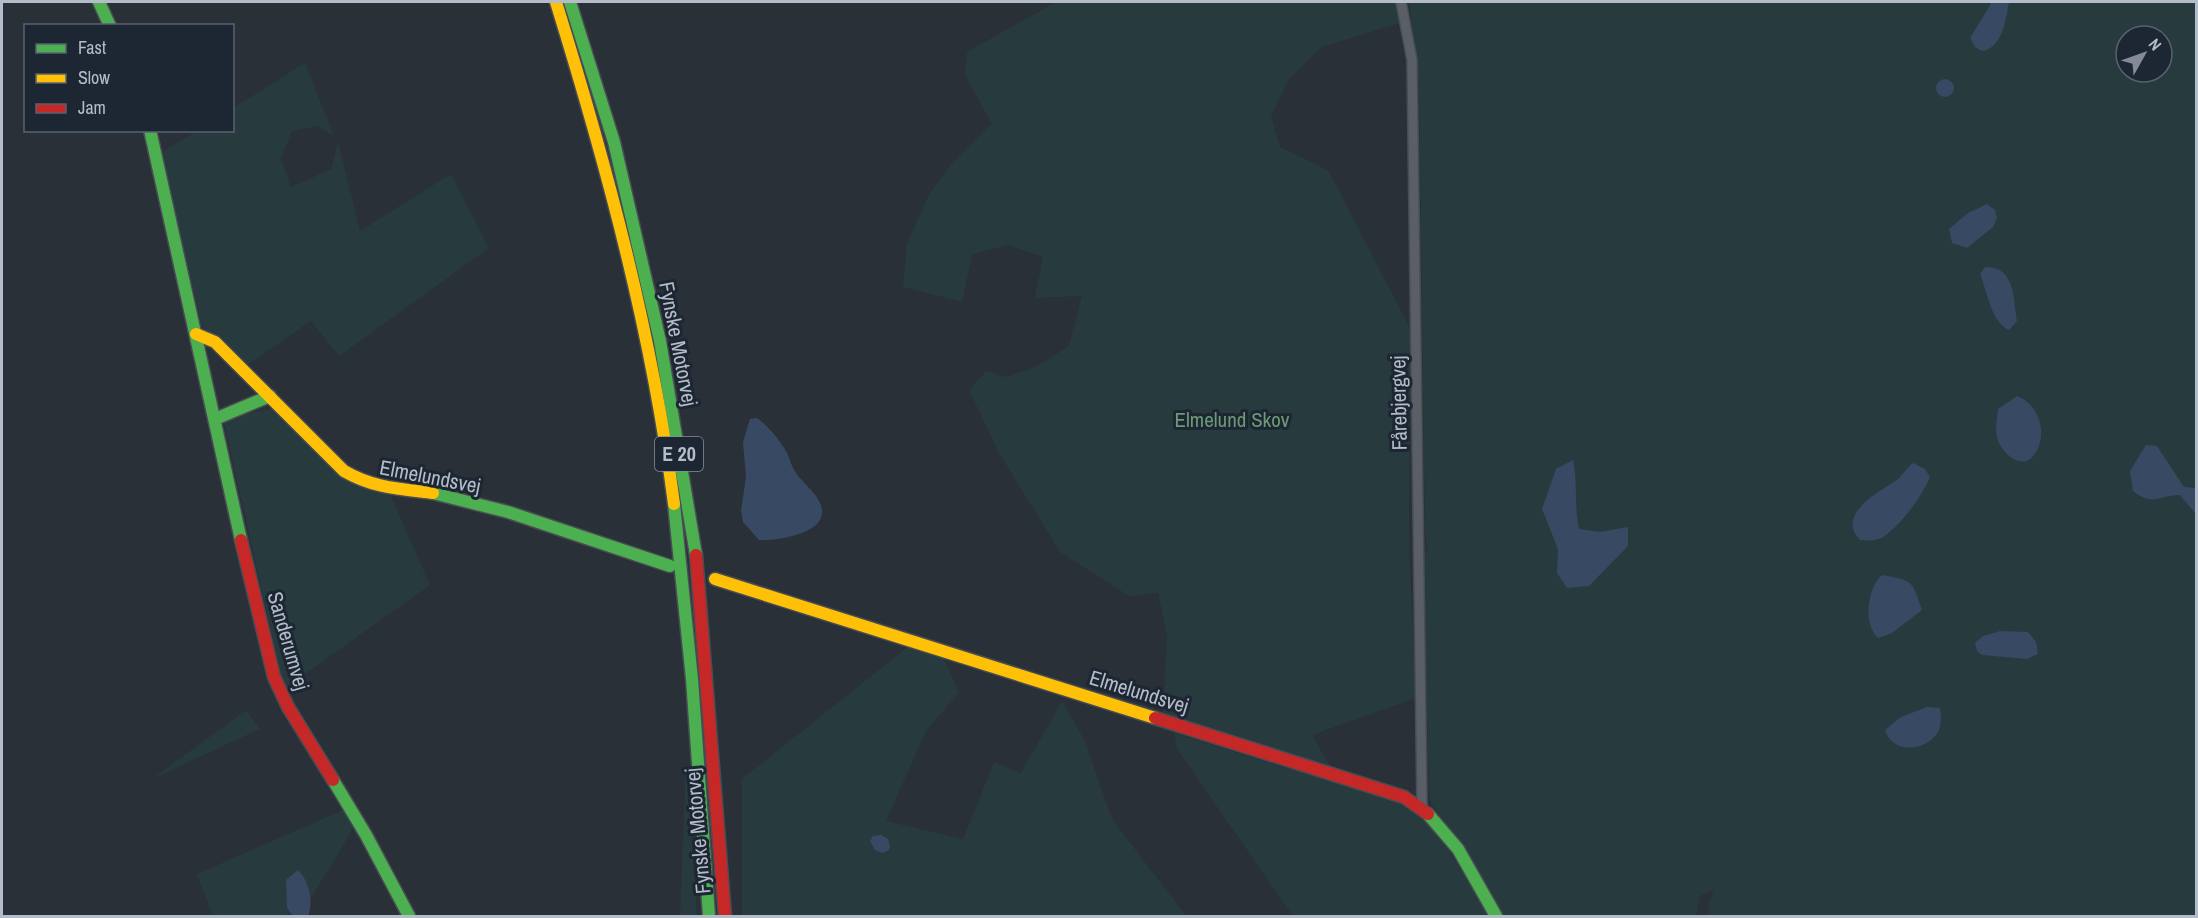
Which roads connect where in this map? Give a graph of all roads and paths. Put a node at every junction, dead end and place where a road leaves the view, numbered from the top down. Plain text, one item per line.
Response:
1 (99, 2) edge
2 (556, 2) edge
3 (570, 2) edge
4 (1401, 2) edge
5 (109, 24) edge
6 (150, 132) edge
7 (196, 334) junction
8 (270, 396) junction
9 (215, 419) junction
10 (670, 566) dead end
11 (715, 579) dead end
12 (1422, 806) junction
13 (409, 916) edge
14 (709, 916) edge
15 (725, 916) edge
16 (1496, 916) edge

1 - 5 main road
2 - 14 main road, Fynske Motorvej / E 20
3 - 15 main road, Fynske Motorvej / E 20
4 - 12 street, Fårebjergvej
6 - 7 main road, Sanderumvej
7 - 8 main road, Elmelundsvej
7 - 9 main road, Sanderumvej
8 - 9 main road
8 - 10 main road, Elmelundsvej
9 - 13 main road, Sanderumvej
11 - 12 main road, Elmelundsvej
12 - 16 main road, Elmelundsvej

